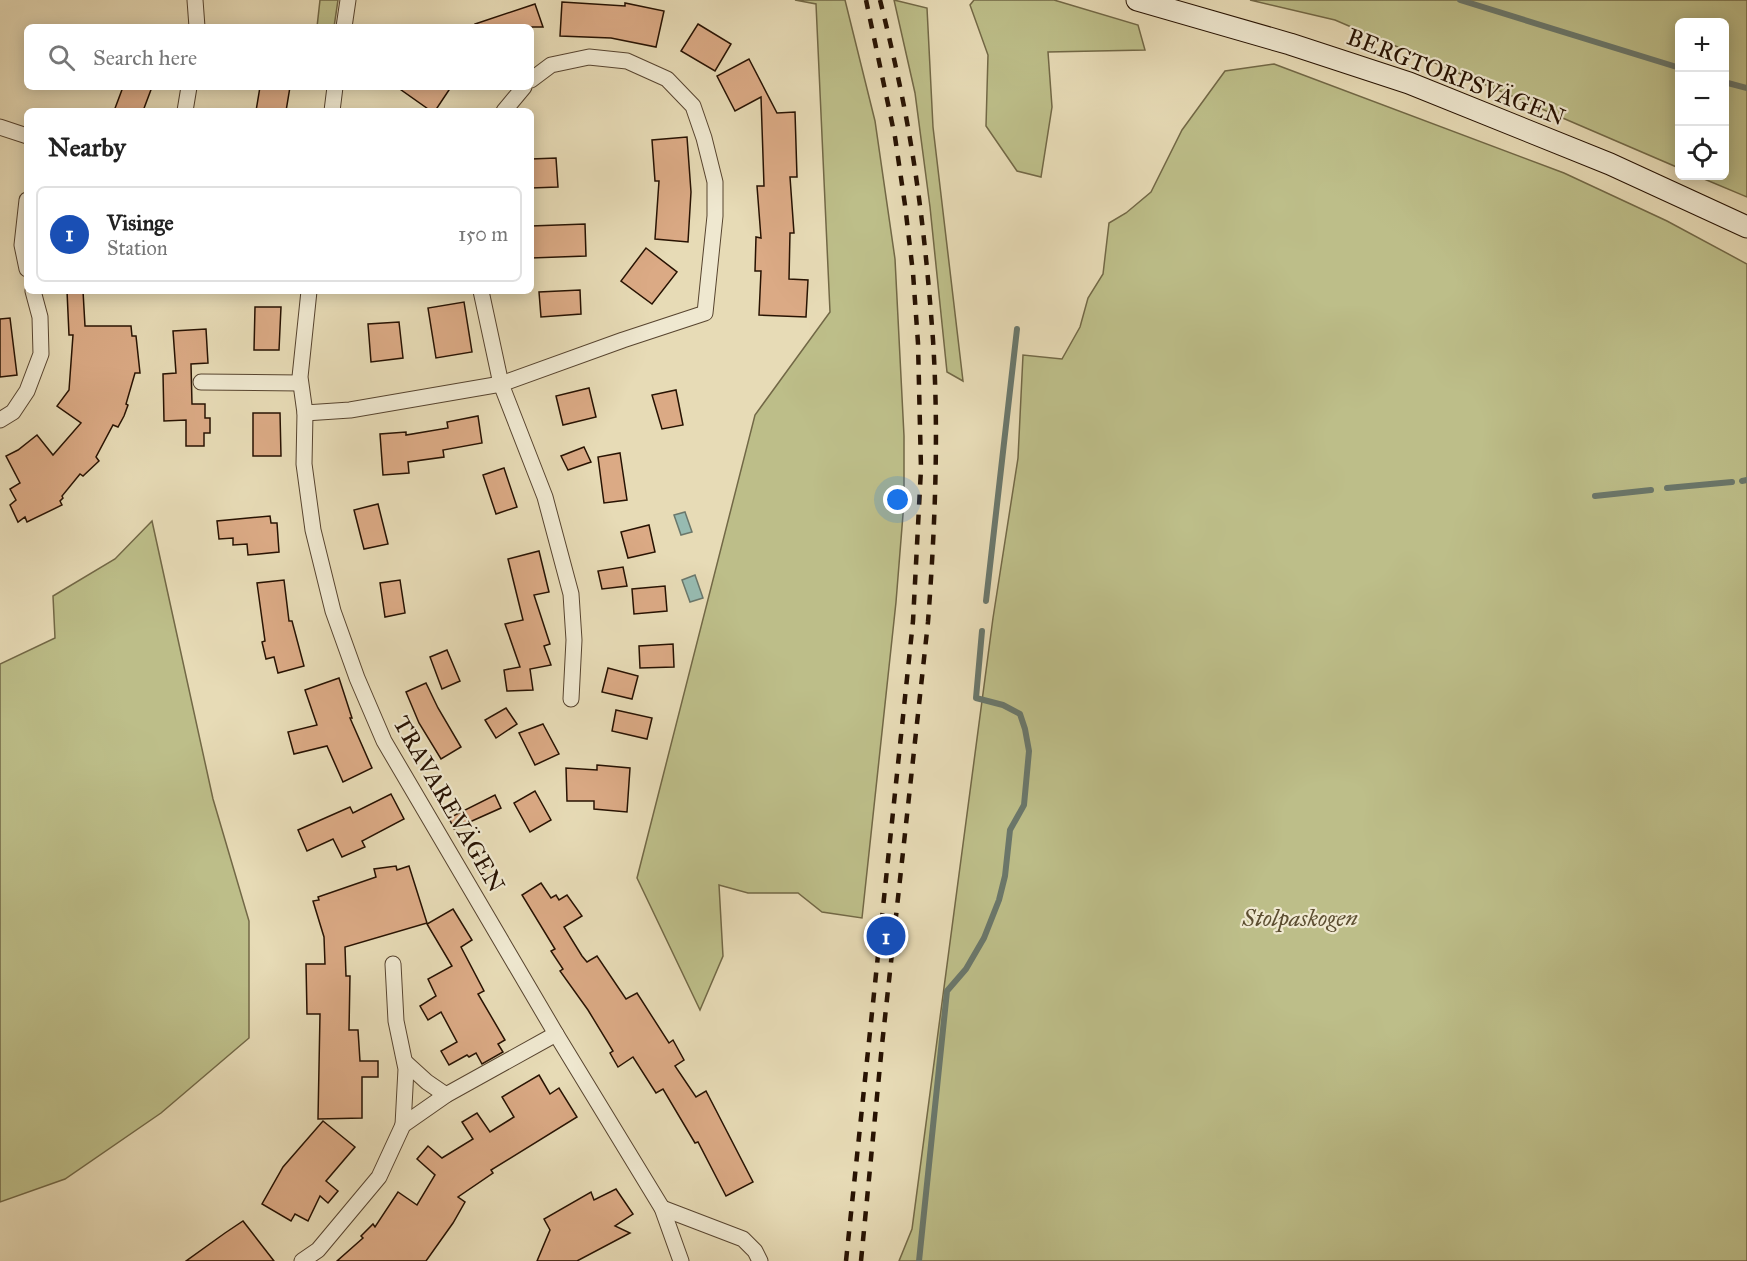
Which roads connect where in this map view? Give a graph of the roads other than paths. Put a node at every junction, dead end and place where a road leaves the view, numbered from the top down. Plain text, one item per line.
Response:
1 (195, 0) edge
2 (348, 0) edge
3 (1137, 0) edge
4 (197, 24) edge
5 (344, 24) edge
6 (534, 78) edge
7 (188, 90) edge
8 (335, 90) edge
9 (522, 90) edge
10 (186, 108) edge
11 (332, 108) edge
12 (506, 108) edge
13 (0, 127) edge
14 (24, 135) edge
15 (24, 227) edge
16 (1747, 227) edge
17 (24, 255) edge
18 (34, 294) edge
19 (309, 294) edge
20 (483, 294) edge
21 (201, 382) dead end
22 (300, 383) junction
23 (501, 384) junction
24 (304, 414) junction
25 (0, 420) edge
26 (572, 699) dead end
27 (393, 964) dead end
28 (556, 1034) junction
29 (405, 1062) junction
30 (447, 1095) junction
31 (402, 1125) junction
32 (662, 1208) junction
33 (302, 1261) edge
34 (681, 1261) edge
35 (760, 1261) edge

1 - 4 street
2 - 5 street
3 - 16 main road, BERGTORPSVÄGEN
6 - 23 street
7 - 10 street
8 - 11 street
9 - 12 street
13 - 14 street
15 - 17 street
18 - 25 street
19 - 22 street, TRAVAREVÄGEN
20 - 23 street
21 - 22 street
22 - 24 street, TRAVAREVÄGEN
23 - 24 street
23 - 26 street
24 - 28 street, TRAVAREVÄGEN
27 - 29 street
28 - 30 street
28 - 32 street, TRAVAREVÄGEN
29 - 30 street
29 - 31 street
30 - 31 street
31 - 33 street
32 - 34 street, TRAVAREVÄGEN
32 - 35 street

